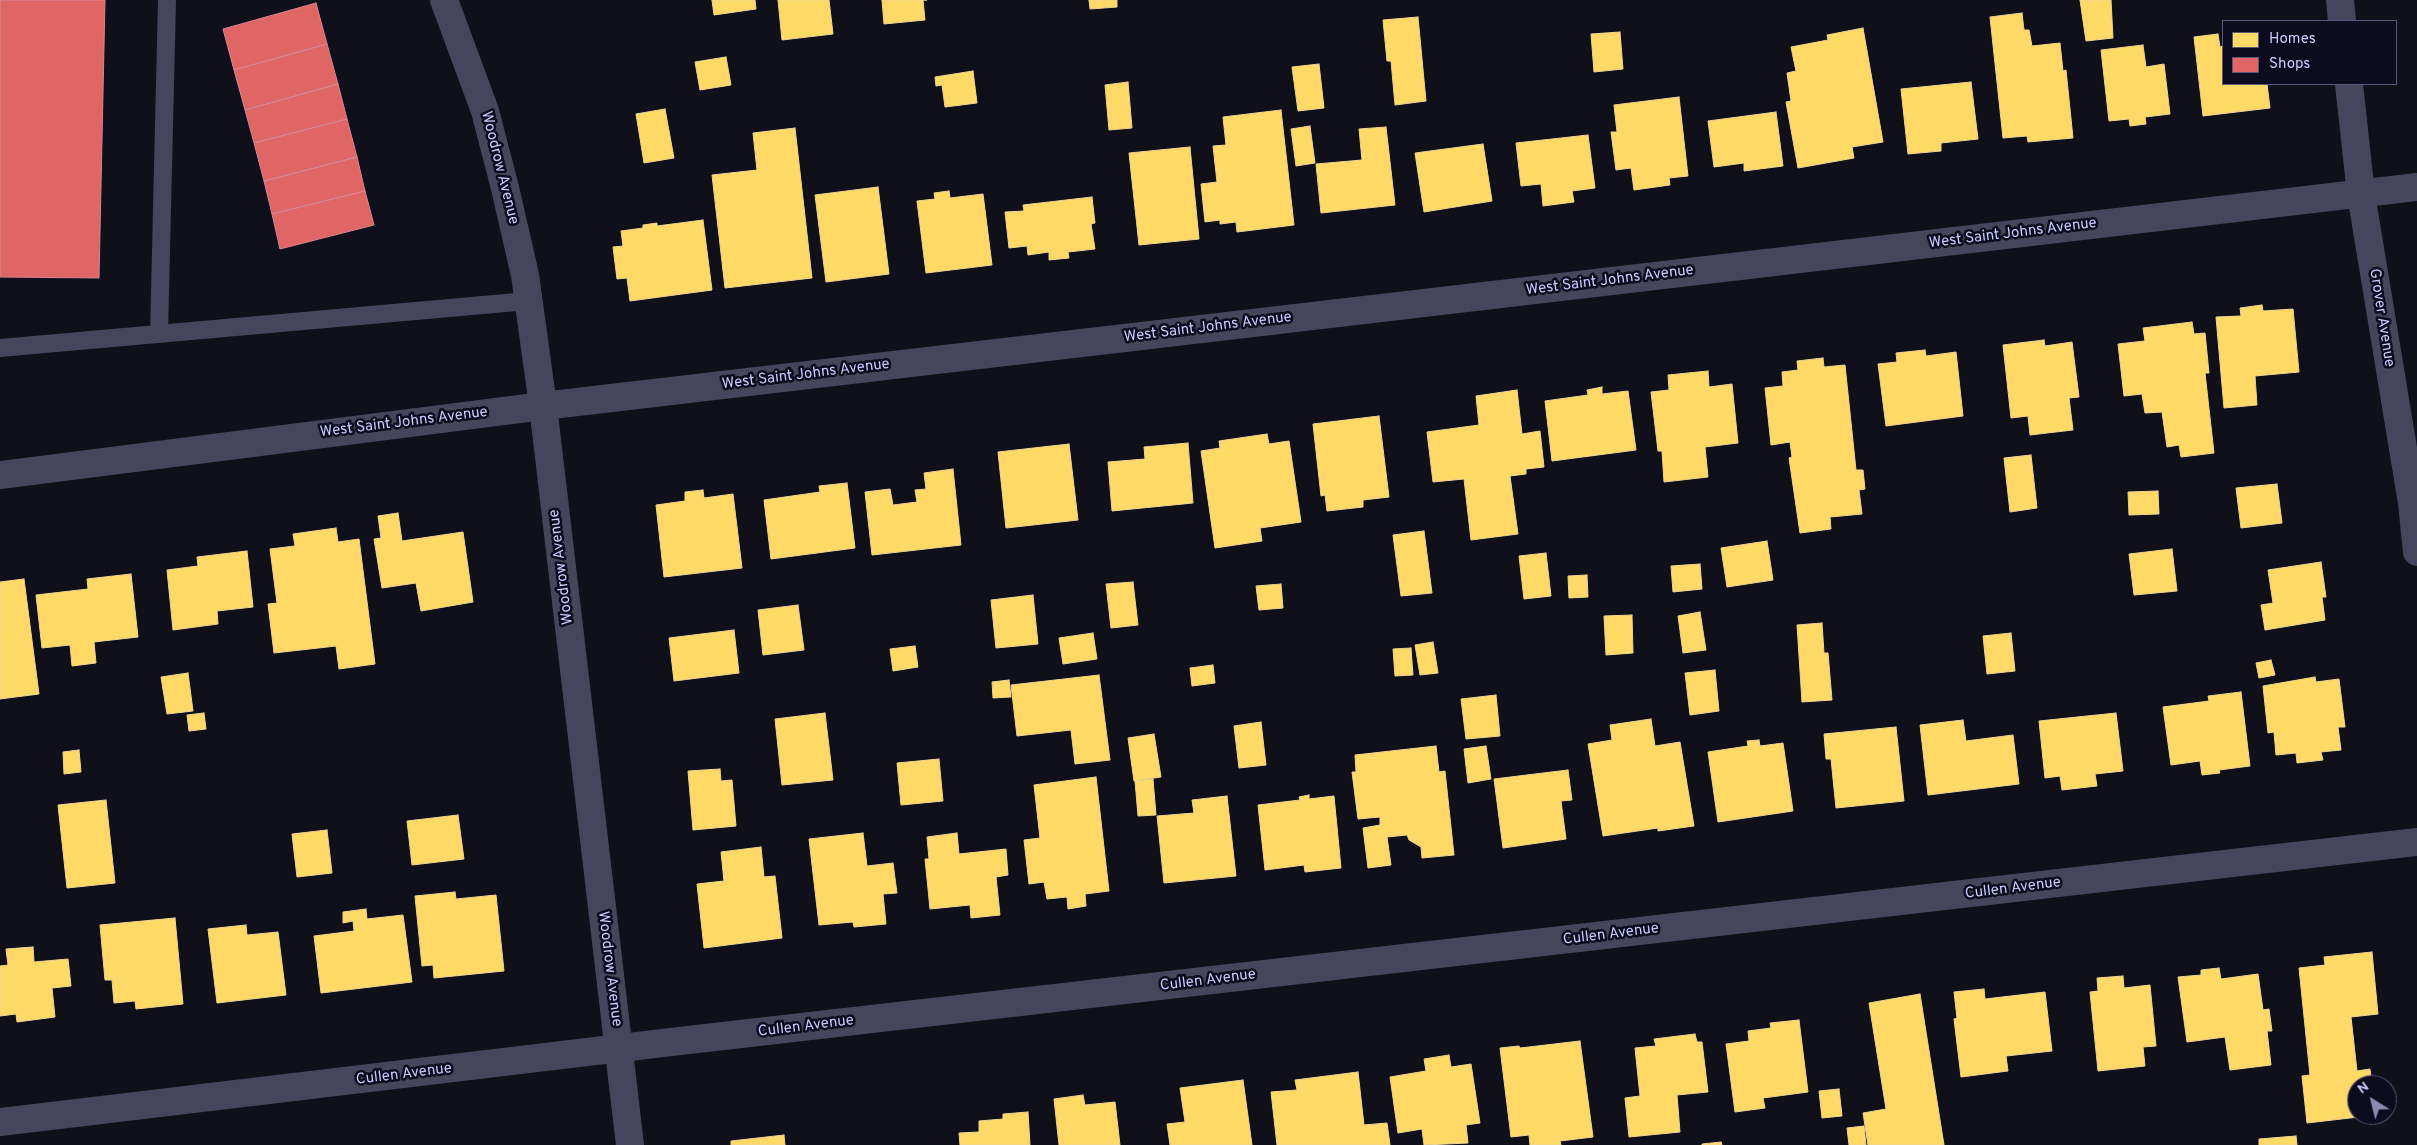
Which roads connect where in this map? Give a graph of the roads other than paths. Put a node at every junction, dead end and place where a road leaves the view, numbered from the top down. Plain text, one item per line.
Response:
1 (167, 0) edge
2 (444, 0) edge
3 (2340, 0) edge
4 (2342, 20) edge
5 (2349, 85) edge
6 (2417, 187) edge
7 (2361, 194) junction
8 (528, 301) junction
9 (159, 334) junction
10 (0, 348) edge
11 (543, 406) junction
12 (0, 475) edge
13 (2415, 503) edge
14 (2417, 552) edge
15 (2417, 842) edge
16 (619, 1049) junction
17 (0, 1122) edge
18 (630, 1145) edge

1 - 9 lane
2 - 8 street, Woodrow Avenue
3 - 4 street
5 - 7 street, Grover Avenue
6 - 7 street, West Saint Johns Avenue
7 - 11 street, West Saint Johns Avenue
7 - 13 street, Grover Avenue
8 - 9 lane
8 - 11 street, Woodrow Avenue
9 - 10 lane
11 - 12 street, West Saint Johns Avenue
11 - 16 street, Woodrow Avenue
13 - 14 street, Grover Avenue
15 - 16 street, Cullen Avenue
16 - 17 street, Cullen Avenue
16 - 18 street, Woodrow Avenue

